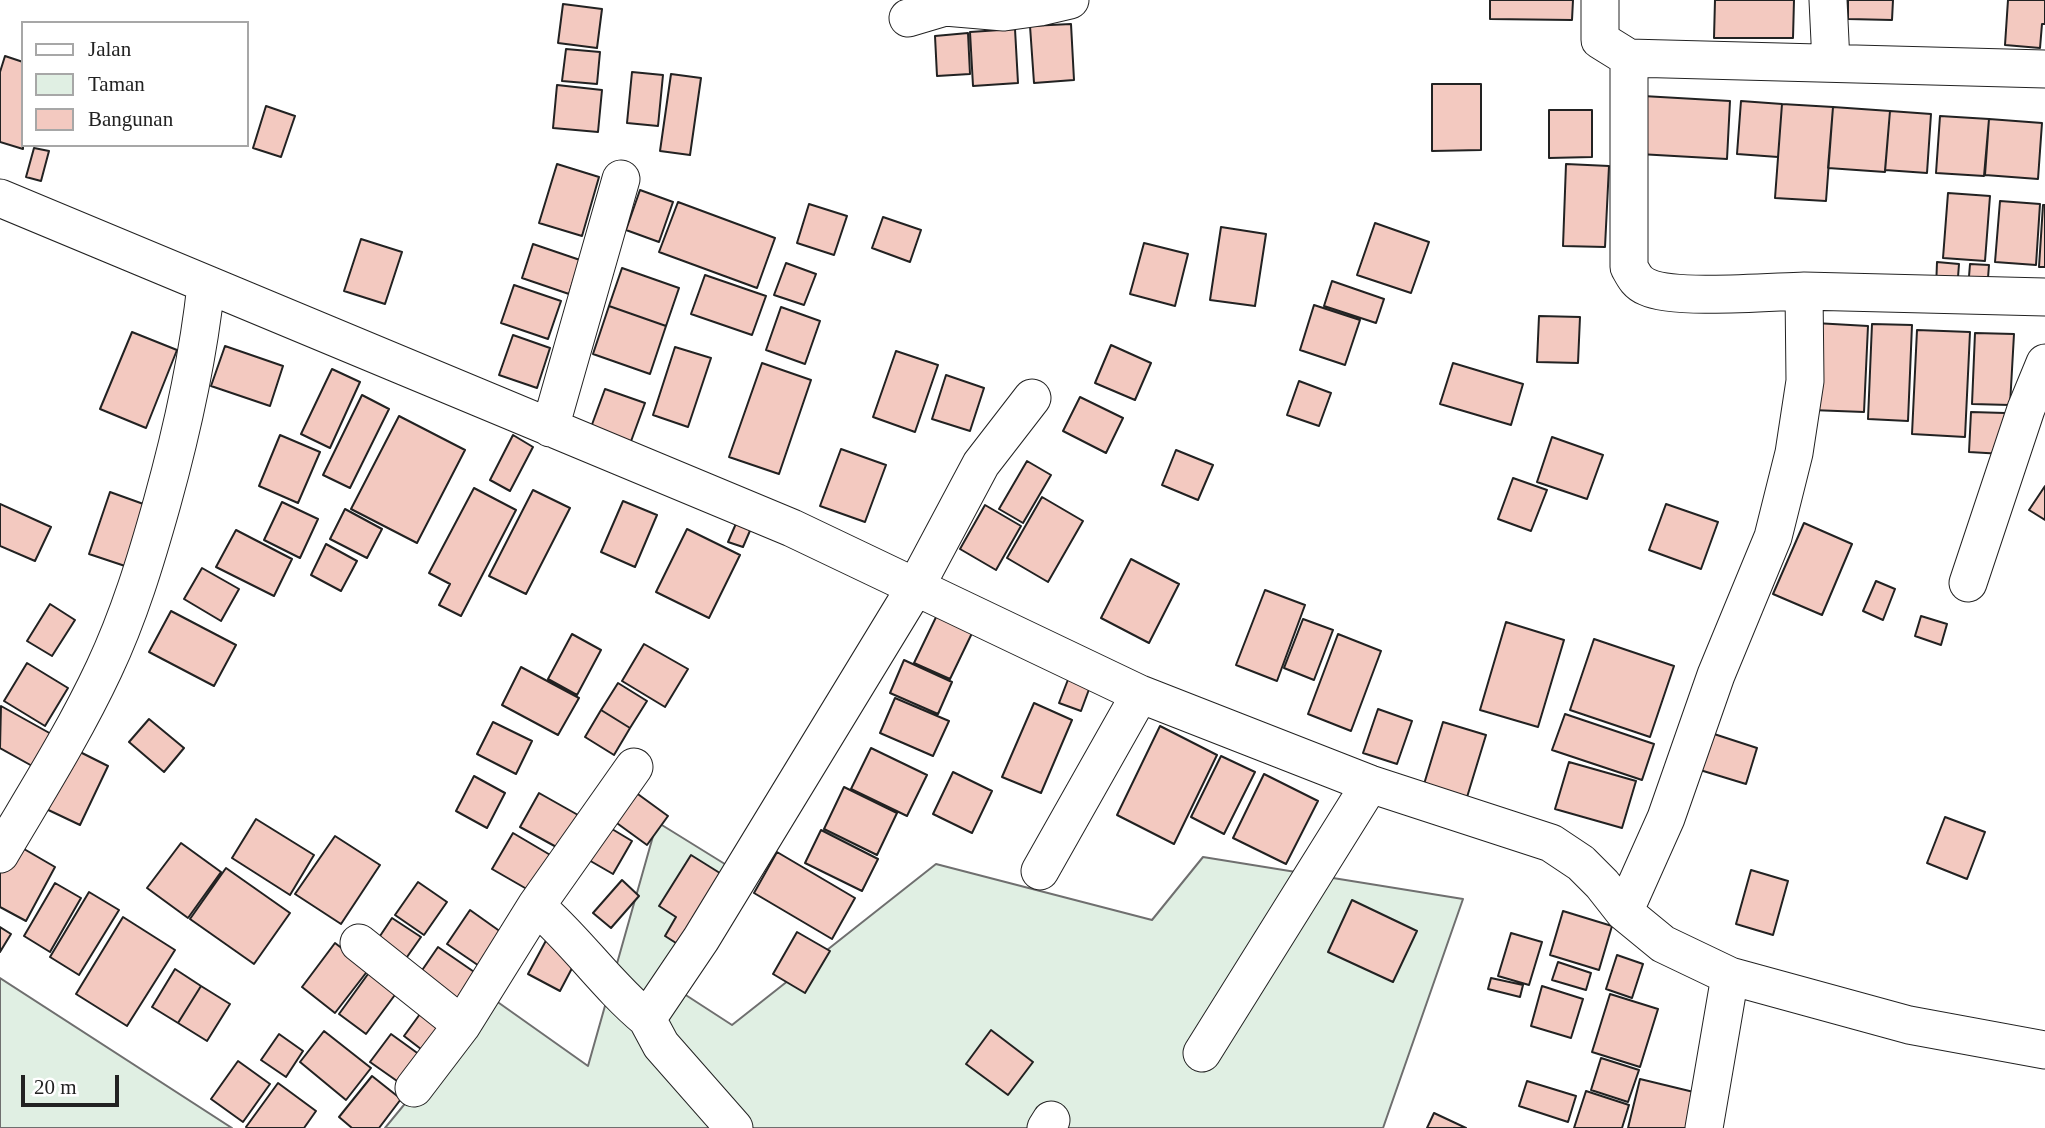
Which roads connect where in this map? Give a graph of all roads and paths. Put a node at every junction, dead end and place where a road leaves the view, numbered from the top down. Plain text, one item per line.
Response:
1 (1070, 0) edge
2 (1600, 0) edge
3 (1828, 0) edge
4 (908, 18) dead end
5 (1629, 58) junction
6 (1831, 62) junction
7 (2045, 69) edge
8 (621, 179) dead end
9 (0, 198) edge
10 (206, 285) junction
11 (1804, 291) junction
12 (2045, 296) edge
13 (2045, 363) edge
14 (1032, 398) dead end
15 (550, 428) junction
16 (1969, 583) dead end
17 (916, 586) junction
18 (1140, 694) junction
19 (634, 767) dead end
20 (1370, 784) junction
21 (0, 854) edge
22 (1040, 871) dead end
23 (536, 906) junction
24 (1624, 912) junction
25 (359, 943) dead end
26 (1730, 976) junction
27 (647, 1019) junction
28 (462, 1025) junction
29 (2045, 1049) edge
30 (1202, 1054) dead end
31 (414, 1088) dead end
32 (734, 1128) edge
33 (1704, 1128) edge

1 - 4 street
2 - 5 street
3 - 6 street
5 - 6 street
5 - 11 street
6 - 7 street
8 - 15 street
9 - 10 street
10 - 15 street
10 - 21 street
11 - 12 street
11 - 24 street
13 - 16 street
14 - 17 street
15 - 17 street
17 - 18 street
17 - 27 street
18 - 20 street
18 - 22 street
19 - 23 street
20 - 24 street
20 - 30 street
23 - 27 street
23 - 28 street
24 - 26 street
25 - 28 street
26 - 29 street
26 - 33 street
27 - 32 street
28 - 31 street

